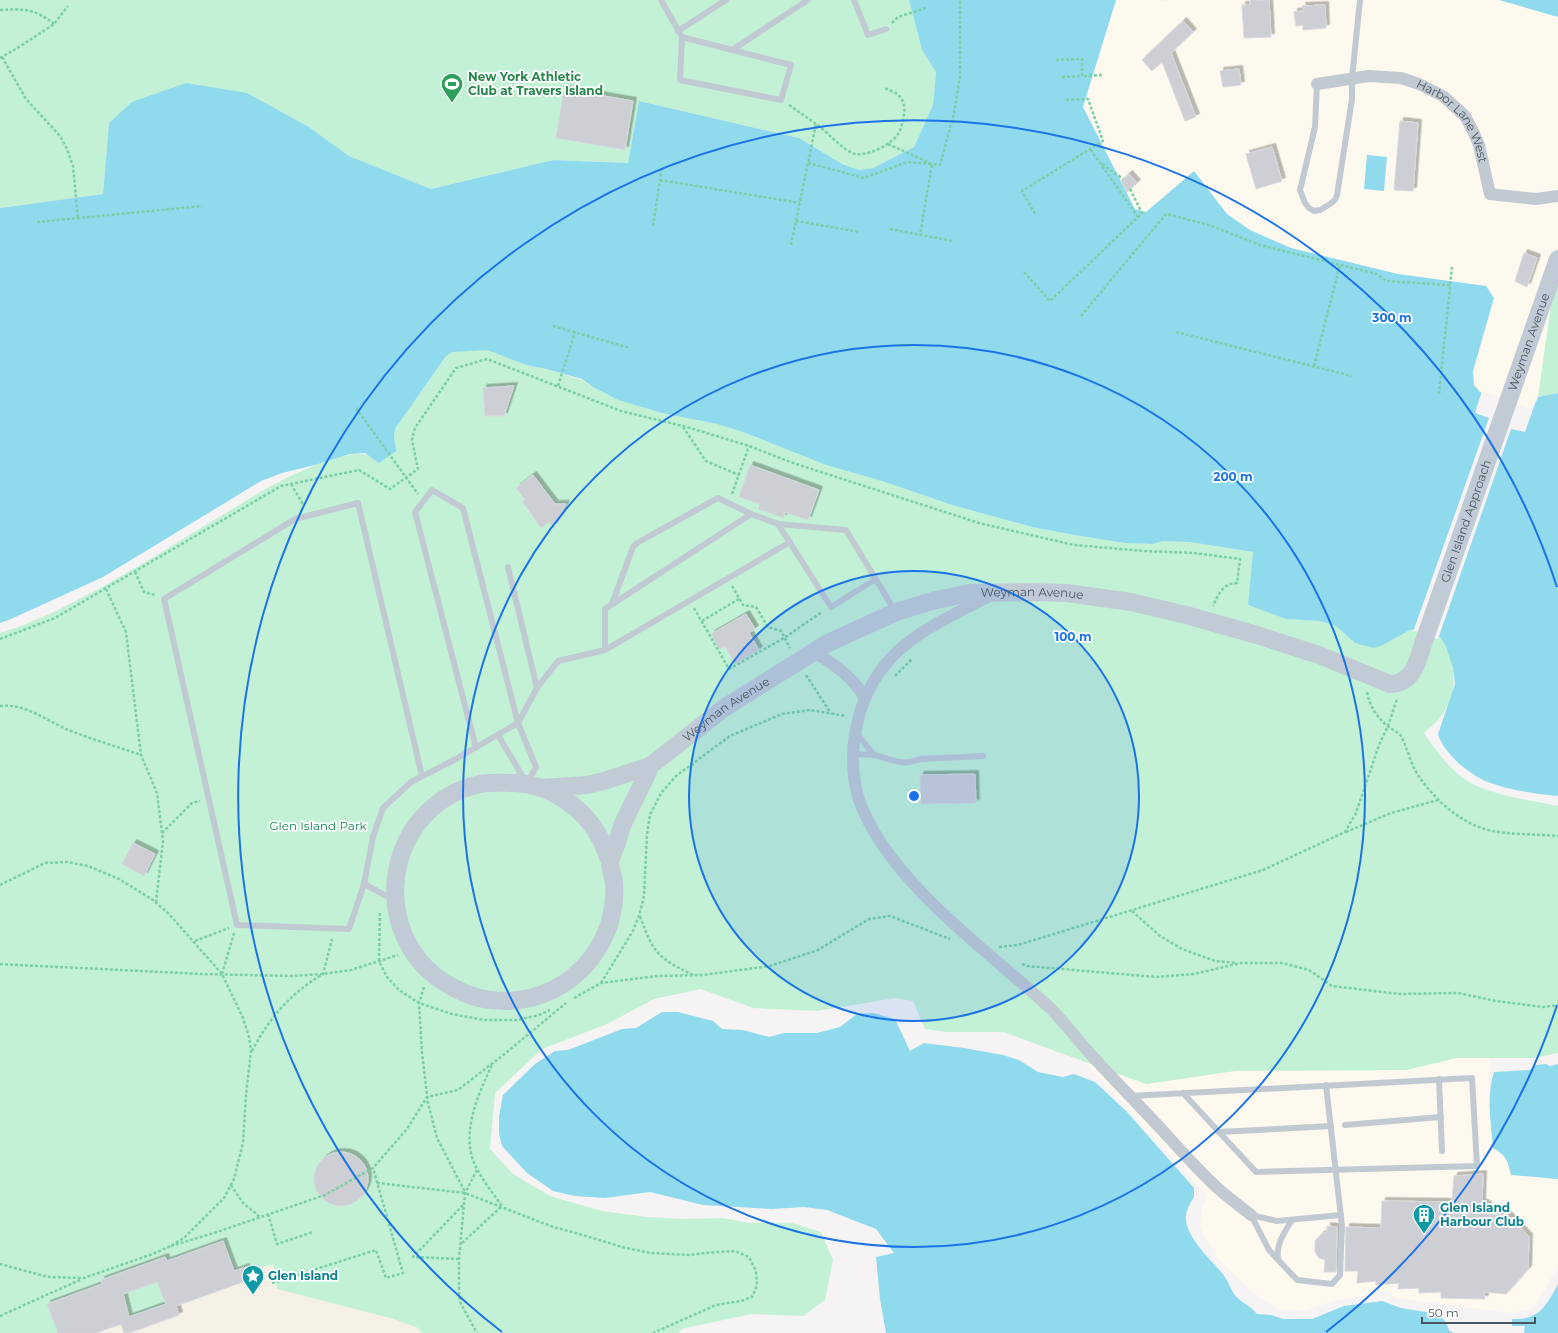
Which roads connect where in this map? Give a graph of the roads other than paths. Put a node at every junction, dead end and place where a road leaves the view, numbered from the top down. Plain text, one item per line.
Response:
1 (661, 0) edge
2 (726, 0) edge
3 (808, 0) edge
4 (854, 0) edge
5 (1360, 0) edge
6 (886, 29) dead end
7 (678, 31) junction
8 (682, 37) junction
9 (732, 50) junction
10 (1352, 78) junction
11 (1317, 84) joint
12 (1558, 196) edge
13 (1556, 268) edge
14 (1508, 402) joint
15 (751, 514) junction
16 (778, 524) junction
17 (790, 542) junction
18 (508, 567) dead end
19 (876, 579) junction
20 (995, 592) junction
21 (612, 604) junction
22 (896, 612) junction
23 (605, 650) junction
24 (814, 652) junction
25 (1402, 682) joint
26 (537, 688) junction
27 (865, 698) junction
28 (518, 723) junction
29 (855, 733) junction
30 (498, 735) junction
31 (476, 748) junction
32 (852, 754) junction
33 (874, 755) junction
34 (983, 756) dead end
35 (650, 766) junction
36 (422, 776) junction
37 (534, 786) junction
38 (610, 862) junction
39 (364, 884) junction
40 (395, 900) junction
41 (1439, 1079) junction
42 (1326, 1085) junction
43 (1182, 1093) junction
44 (1130, 1096) junction
45 (1441, 1117) junction
46 (1345, 1125) dead end
47 (1331, 1126) junction
48 (1219, 1132) junction
49 (1442, 1151) dead end
50 (1335, 1170) junction
51 (1251, 1215) junction
52 (1341, 1215) junction
53 (1292, 1220) junction
54 (1278, 1259) junction

1 - 7 lane
2 - 7 lane
3 - 9 lane
4 - 6 lane
5 - 10 lane
7 - 8 lane
8 - 9 lane
8 - 9 lane
10 - 11 street, Harbor Lane West
10 - 11 lane
10 - 12 street, Harbor Lane West
13 - 14 street, Weyman Avenue
14 - 25 street, Glen Island Approach
15 - 16 lane
15 - 21 lane
15 - 21 lane
16 - 17 lane
16 - 19 lane
17 - 19 lane
17 - 23 lane
18 - 26 lane
19 - 22 lane
20 - 22 street, Weyman Avenue
20 - 25 street, Weyman Avenue
20 - 27 street
21 - 23 lane
22 - 24 street, Weyman Avenue
23 - 26 lane
24 - 27 street
24 - 35 street, Weyman Avenue
26 - 28 lane
27 - 29 street
28 - 30 lane
28 - 31 lane
28 - 37 lane
29 - 32 street
29 - 33 lane
30 - 31 lane
30 - 37 lane
31 - 36 lane
32 - 33 lane
32 - 44 street
33 - 34 lane
35 - 37 street
35 - 38 street
36 - 39 lane
36 - 39 lane
37 - 38 street
37 - 40 street
38 - 40 street
39 - 40 lane
41 - 42 lane
41 - 45 lane
41 - 50 lane
42 - 43 lane
42 - 47 lane
43 - 44 lane
43 - 48 lane
44 - 51 street
45 - 46 lane
45 - 49 lane
47 - 48 lane
47 - 50 lane
48 - 50 lane
50 - 52 lane
51 - 53 lane
51 - 54 lane
52 - 53 lane
52 - 54 lane
53 - 54 lane

